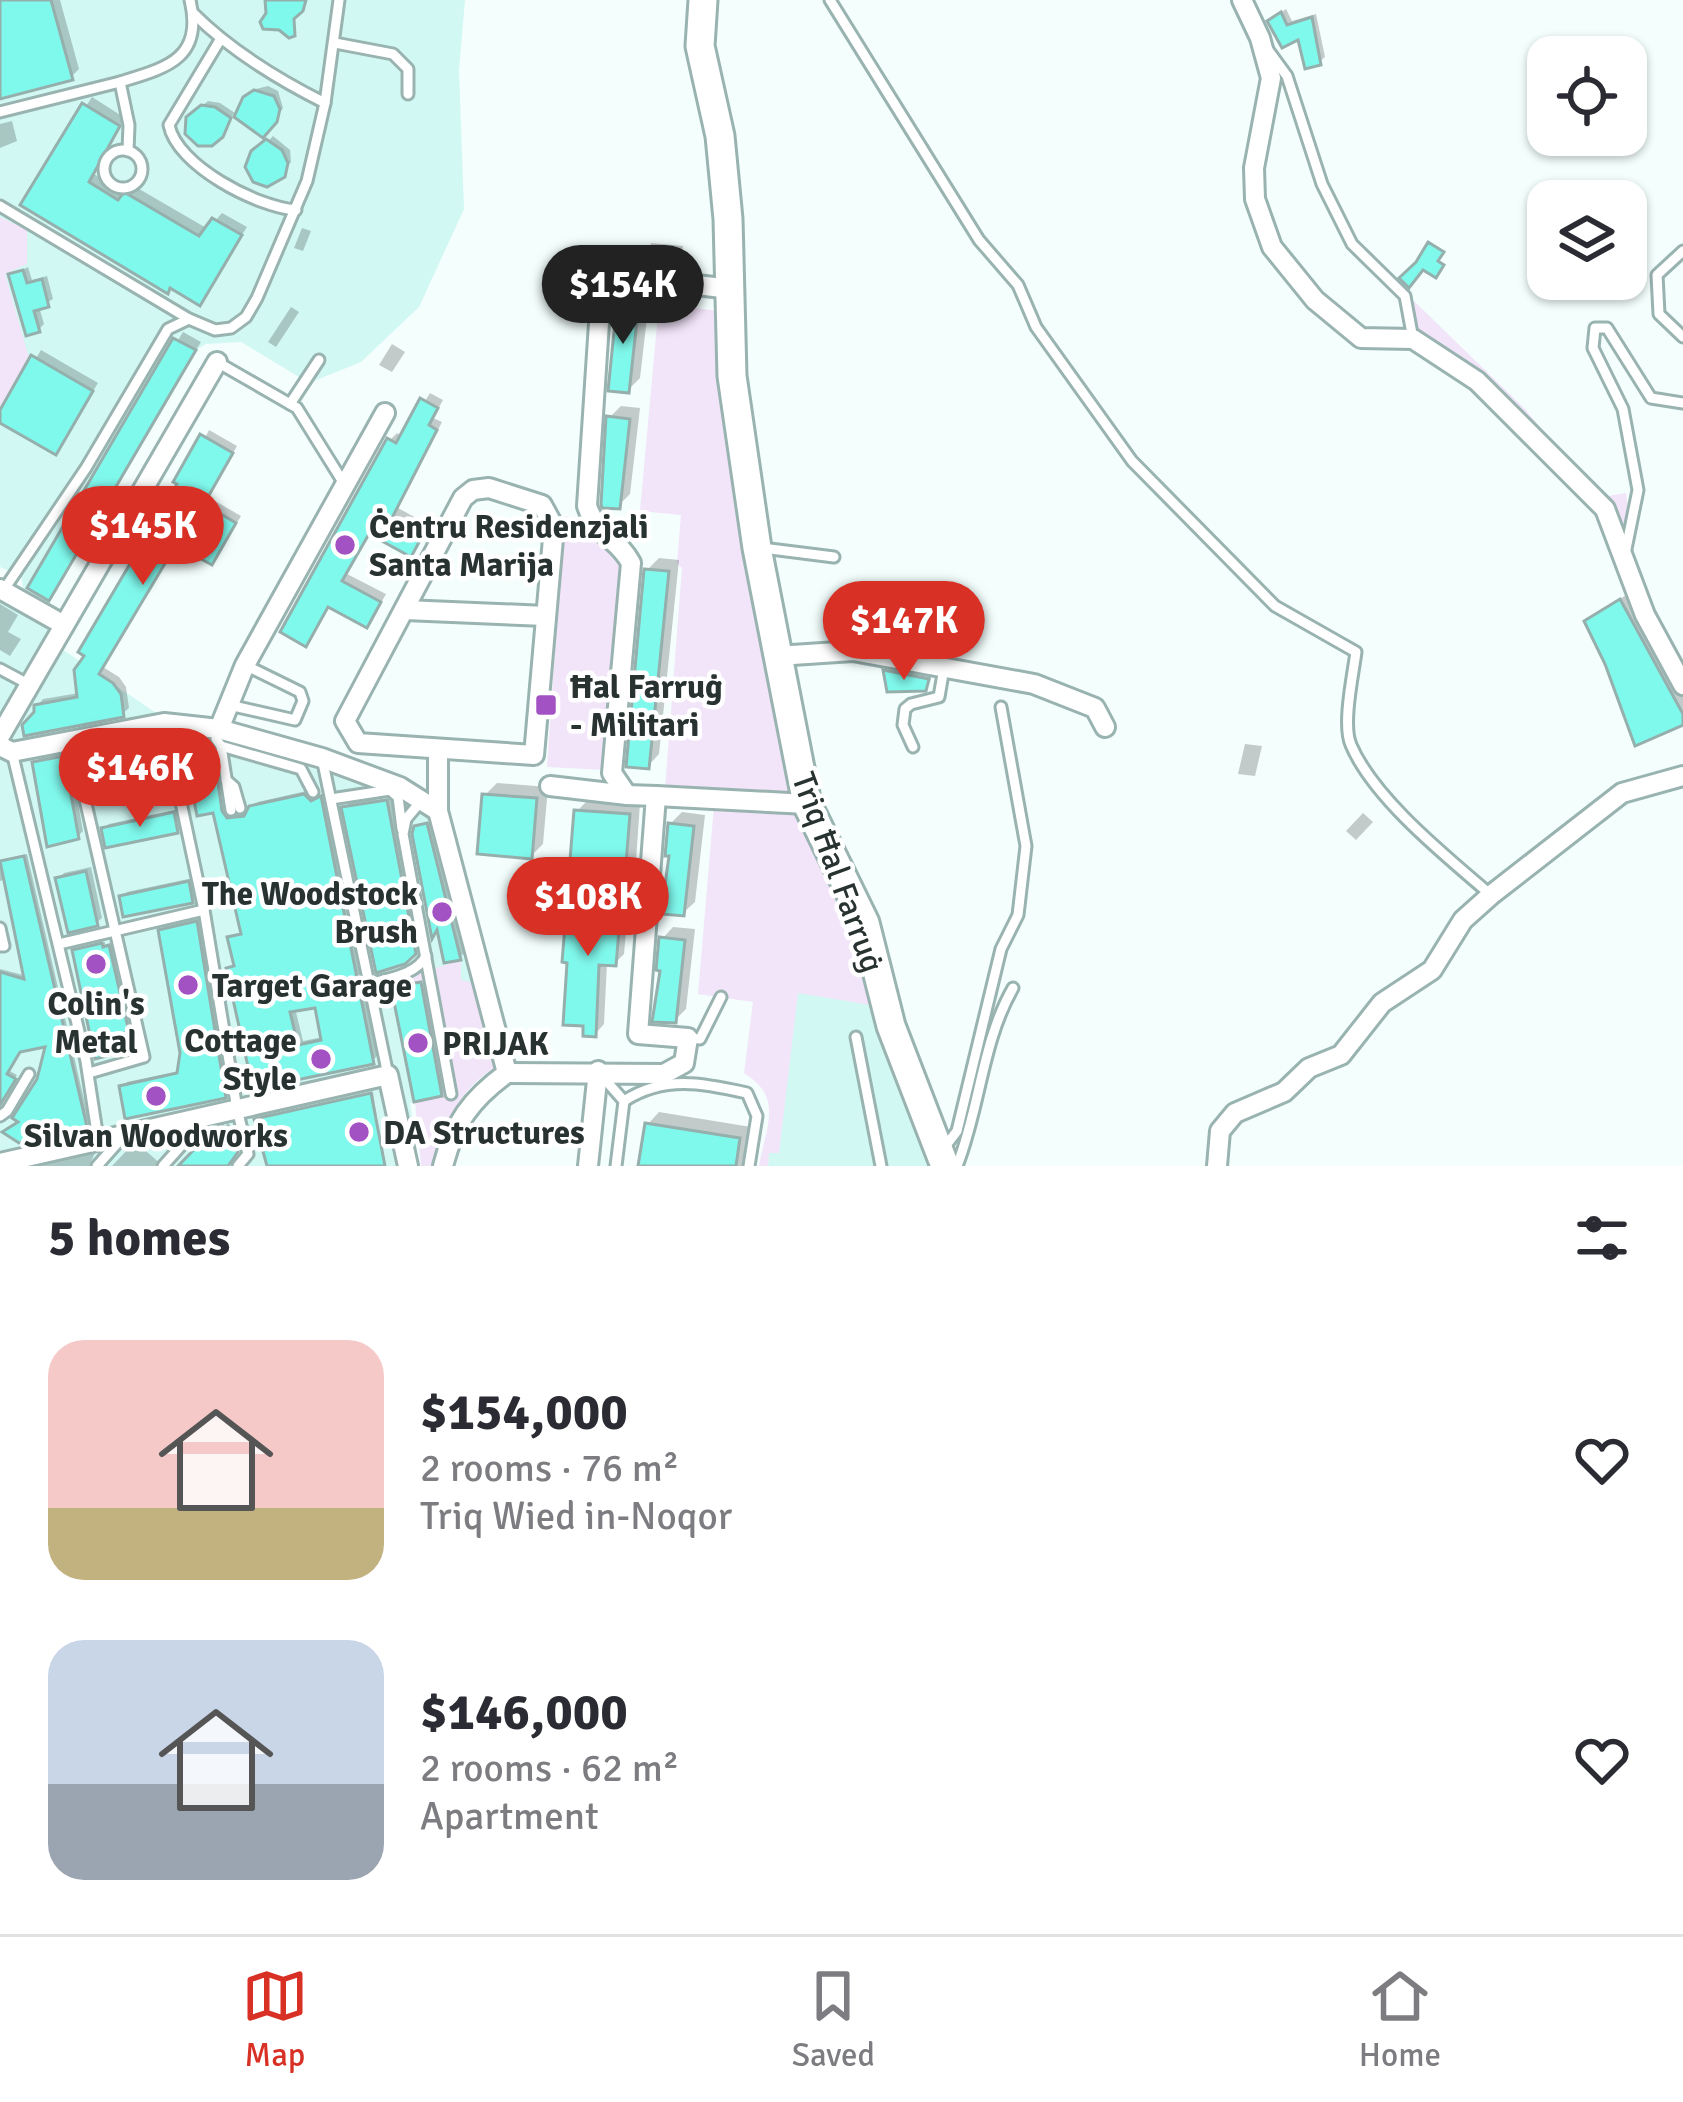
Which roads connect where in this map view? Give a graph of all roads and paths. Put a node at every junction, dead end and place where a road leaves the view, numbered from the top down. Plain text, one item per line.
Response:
1 (190, 0) edge
2 (339, 0) edge
3 (704, 0) edge
4 (830, 0) edge
5 (1242, 0) edge
6 (193, 13) junction
7 (1260, 38) junction
8 (220, 40) junction
9 (335, 43) junction
10 (119, 82) junction
11 (408, 94) dead end
12 (325, 104) junction
13 (0, 112) edge
14 (128, 151) junction
15 (0, 206) edge
16 (296, 210) junction
17 (1683, 251) edge
18 (730, 290) junction
19 (189, 319) junction
20 (1413, 338) junction
21 (1683, 338) edge
22 (319, 360) dead end
23 (217, 362) joint
24 (1683, 403) edge
25 (290, 404) junction
26 (385, 413) dead end
27 (344, 482) junction
28 (757, 548) junction
29 (834, 557) dead end
30 (1623, 560) junction
31 (2, 590) edge
32 (405, 610) junction
33 (546, 616) junction
34 (64, 625) junction
35 (777, 656) junction
36 (245, 665) junction
37 (944, 668) junction
38 (0, 669) edge
39 (1683, 685) edge
40 (29, 686) junction
41 (229, 705) junction
42 (1001, 707) dead end
43 (164, 723) junction
44 (1105, 727) dead end
45 (220, 738) junction
46 (4, 745) edge
47 (914, 747) dead end
48 (437, 750) junction
49 (322, 758) junction
50 (1683, 776) edge
51 (126, 784) dead end
52 (550, 786) dead end
53 (313, 792) dead end
54 (627, 795) junction
55 (656, 796) junction
56 (331, 799) junction
57 (807, 804) junction
58 (430, 805) junction
59 (236, 810) dead end
60 (403, 834) junction
61 (211, 874) dead end
62 (197, 878) junction
63 (1491, 895) junction
64 (205, 910) junction
65 (0, 928) edge
66 (117, 929) junction
67 (59, 944) junction
68 (0, 946) edge
69 (426, 956) junction
70 (369, 984) junction
71 (1013, 988) dead end
72 (721, 997) dead end
73 (688, 1037) junction
74 (856, 1037) dead end
75 (598, 1071) junction
76 (88, 1073) junction
77 (507, 1073) junction
78 (29, 1074) dead end
79 (388, 1075) junction
80 (452, 1094) dead end
81 (624, 1101) junction
82 (237, 1109) junction
83 (209, 1115) junction
84 (0, 1116) edge
85 (127, 1132) junction
86 (99, 1140) junction
87 (0, 1162) edge
88 (948, 1162) edge
89 (97, 1166) edge
90 (163, 1166) edge
91 (238, 1166) edge
92 (408, 1166) edge
93 (443, 1166) edge
94 (588, 1166) edge
95 (616, 1166) edge
96 (749, 1166) edge
97 (881, 1166) edge
98 (1217, 1166) edge

1 - 6 lane
2 - 9 lane
3 - 18 main road, Triq Ħal Farruġ
4 - 63 lane
5 - 7 street
6 - 8 lane
6 - 10 lane
7 - 20 lane
7 - 20 street
8 - 12 lane
8 - 16 lane
9 - 11 lane
9 - 12 lane
10 - 13 lane
10 - 14 lane
12 - 16 lane
14 - 14 lane
15 - 19 lane
16 - 19 lane
17 - 21 lane
18 - 28 main road, Triq Ħal Farruġ
18 - 54 street
19 - 31 lane
20 - 30 street
22 - 25 lane
23 - 25 lane
23 - 34 street
24 - 30 lane
25 - 27 lane
26 - 27 street
27 - 36 street
28 - 29 lane
28 - 35 main road, Triq Ħal Farruġ
30 - 39 street
31 - 34 street
32 - 33 street
32 - 33 street
32 - 48 street
33 - 48 street
34 - 40 street
35 - 37 street
35 - 57 main road, Triq Ħal Farruġ
36 - 41 street
36 - 41 lane
37 - 44 street
37 - 47 lane
38 - 40 lane
40 - 46 street
41 - 45 street
42 - 88 lane
43 - 45 street
43 - 46 street
43 - 62 lane
45 - 49 street
45 - 53 lane
45 - 59 lane
46 - 67 lane
48 - 58 street
49 - 56 lane
49 - 58 street
50 - 63 street
51 - 66 lane
52 - 54 street
54 - 55 street
55 - 57 street
55 - 73 street
56 - 60 lane
56 - 70 lane
57 - 88 main road, Triq Ħal Farruġ
58 - 60 lane
58 - 77 street
60 - 69 lane
61 - 62 lane
62 - 64 lane
63 - 98 street
64 - 66 lane
64 - 82 lane
65 - 68 lane
66 - 67 lane
66 - 76 lane
67 - 76 lane
69 - 70 lane
69 - 80 lane
70 - 79 lane
71 - 88 lane
72 - 73 lane
73 - 75 street
74 - 97 lane
75 - 77 street
75 - 81 lane
75 - 94 street
76 - 86 lane
77 - 93 street
78 - 84 lane
79 - 82 street
79 - 92 street
81 - 95 lane
81 - 96 lane
82 - 83 street
82 - 91 lane
83 - 85 street
83 - 90 lane
85 - 86 street
85 - 89 lane
86 - 87 street

